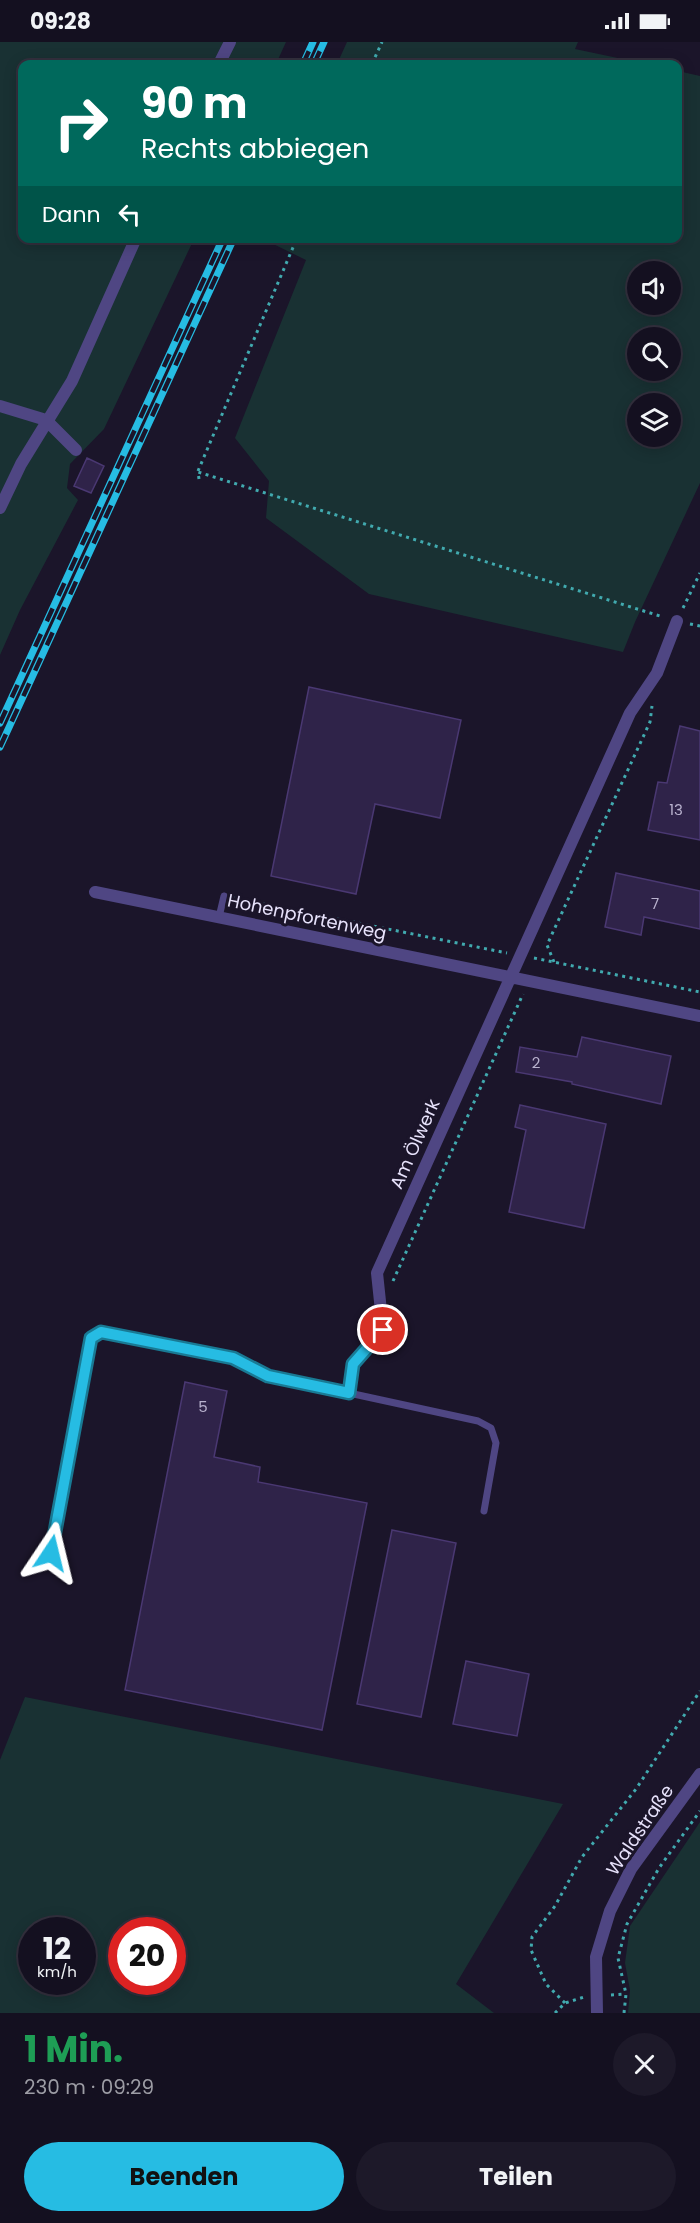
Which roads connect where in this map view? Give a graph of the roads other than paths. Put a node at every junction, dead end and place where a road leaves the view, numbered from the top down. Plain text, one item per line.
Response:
1 (230, 42) edge
2 (221, 60) edge
3 (134, 243) edge
4 (0, 406) edge
5 (46, 420) junction
6 (76, 450) dead end
7 (0, 508) edge
8 (677, 621) road end
9 (96, 891) dead end
10 (224, 896) road end
11 (219, 917) junction
12 (510, 977) junction
13 (700, 1016) edge
14 (383, 1330) joint
15 (349, 1393) junction
16 (484, 1511) dead end
17 (51, 1553) dead end
18 (700, 1774) edge
19 (597, 2013) edge

1 - 2 street
3 - 5 street
4 - 5 street
5 - 6 street
5 - 7 street
8 - 12 street
9 - 11 street, Hohenpfortenweg
10 - 11 lane
11 - 12 street, Hohenpfortenweg
12 - 13 street, Hohenpfortenweg
12 - 14 street, Am Ölwerk
14 - 15 lane
15 - 16 lane
15 - 17 lane
18 - 19 street, Waldstraße

